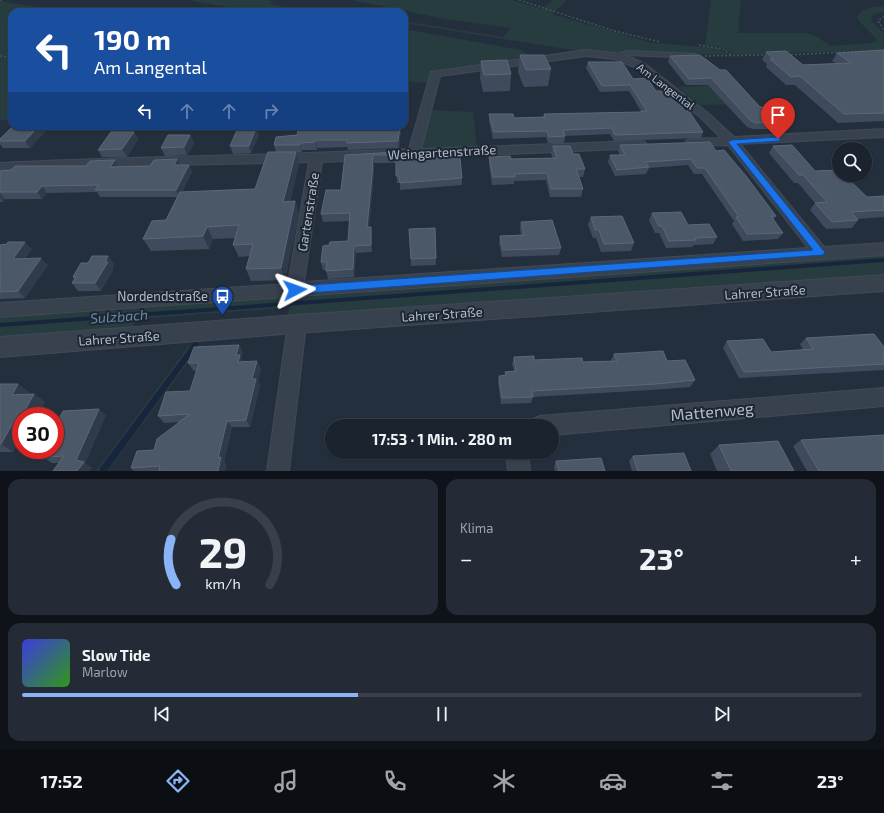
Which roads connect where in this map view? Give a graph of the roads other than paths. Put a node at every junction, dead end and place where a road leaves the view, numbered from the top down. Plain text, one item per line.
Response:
1 (615, 55) junction
2 (695, 56) edge
3 (884, 133) edge
4 (732, 142) junction
5 (655, 144) edge
6 (678, 144) edge
7 (414, 153) junction
8 (316, 158) junction
9 (0, 167) edge
10 (884, 249) edge
11 (820, 252) junction
12 (884, 284) edge
13 (295, 290) junction
14 (0, 310) edge
15 (297, 324) junction
16 (0, 347) edge
17 (884, 397) edge
18 (559, 424) edge
19 (518, 459) edge
20 (278, 471) edge
21 (519, 471) edge

1 - 2 lane
1 - 4 street, Am Langental
1 - 7 street, Am Langental
3 - 4 street
4 - 6 street
4 - 11 street, Am Langental
5 - 7 street, Weingartenstraße
7 - 8 street, Weingartenstraße
8 - 9 street, Weingartenstraße
8 - 13 street, Gartenstraße
10 - 11 street
11 - 13 street
12 - 15 street, Lahrer Straße
13 - 14 street
15 - 16 street, Lahrer Straße
15 - 20 street
17 - 18 street, Mattenweg
19 - 21 street

